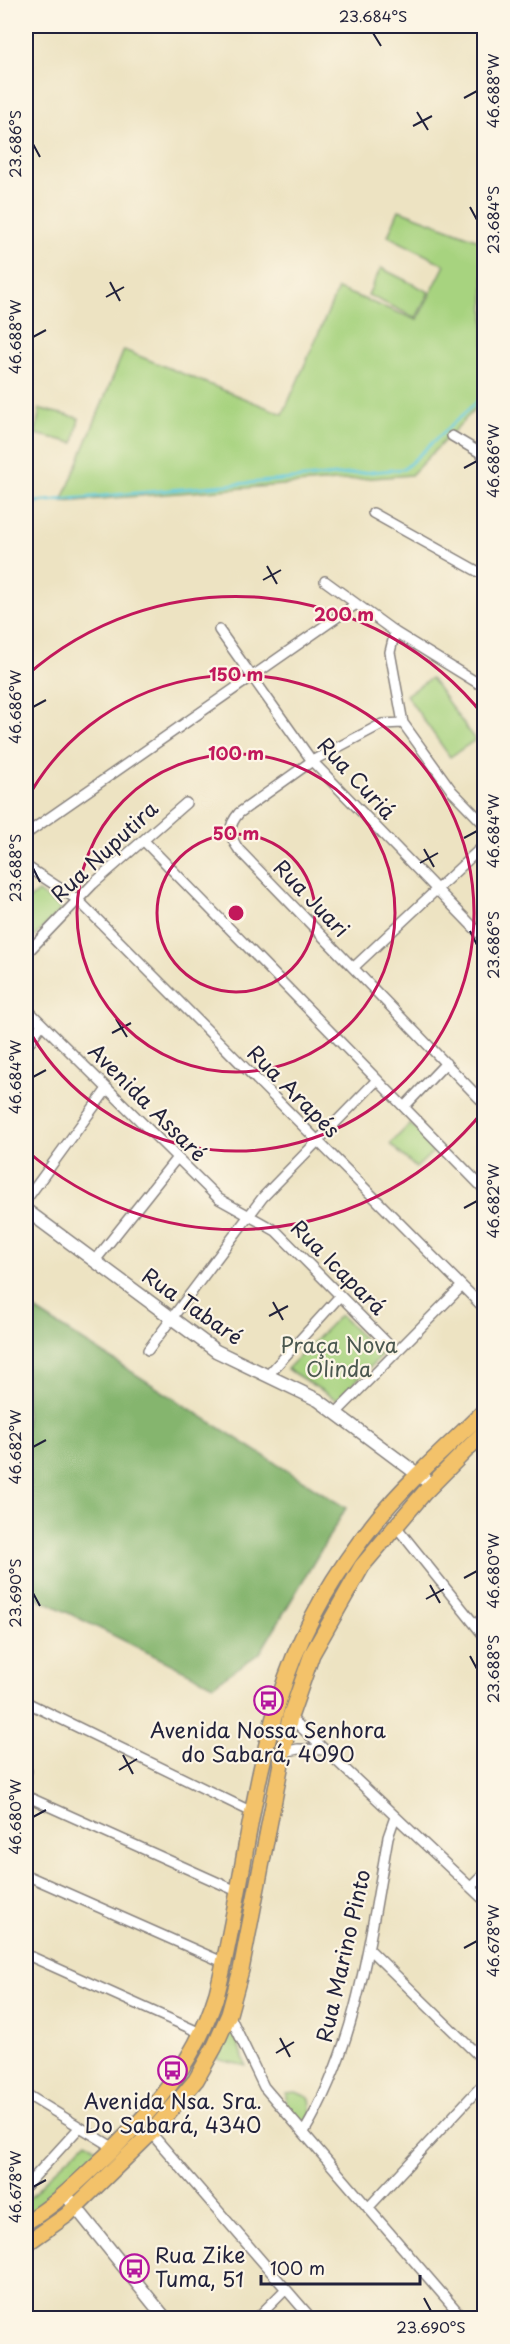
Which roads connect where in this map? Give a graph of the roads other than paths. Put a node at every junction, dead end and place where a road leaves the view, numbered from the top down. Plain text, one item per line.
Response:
1 (452, 436) dead end
2 (484, 455) edge
3 (373, 513) dead end
4 (484, 575) edge
5 (325, 581) dead end
6 (356, 604) junction
7 (219, 630) dead end
8 (395, 633) junction
9 (251, 675) junction
10 (484, 687) edge
11 (403, 723) junction
12 (312, 761) junction
13 (186, 803) dead end
14 (484, 824) edge
15 (26, 834) edge
16 (144, 841) junction
17 (484, 845) edge
18 (26, 867) edge
19 (436, 889) junction
20 (78, 900) junction
21 (484, 938) edge
22 (26, 954) edge
23 (353, 968) junction
24 (26, 1008) edge
25 (42, 1024) junction
26 (26, 1047) edge
27 (447, 1064) junction
28 (377, 1080) junction
29 (107, 1089) junction
30 (484, 1103) edge
31 (404, 1107) junction
32 (317, 1142) junction
33 (176, 1159) junction
34 (484, 1189) edge
35 (26, 1200) edge
36 (26, 1210) edge
37 (249, 1217) junction
38 (94, 1262) junction
39 (462, 1286) junction
40 (340, 1296) junction
41 (484, 1308) edge
42 (172, 1320) junction
43 (148, 1350) dead end
44 (396, 1352) junction
45 (268, 1375) junction
46 (484, 1411) edge
47 (337, 1412) junction
48 (484, 1432) edge
49 (418, 1475) junction
50 (432, 1485) junction
51 (395, 1525) junction
52 (484, 1636) edge
53 (26, 1702) edge
54 (290, 1717) junction
55 (326, 1750) junction
56 (284, 1752) junction
57 (26, 1796) edge
58 (252, 1812) junction
59 (395, 1817) junction
60 (484, 1874) edge
61 (26, 1875) edge
62 (471, 1887) junction
63 (238, 1892) junction
64 (484, 1900) edge
65 (368, 1948) junction
66 (32, 1957) dead end
67 (225, 1963) junction
68 (229, 2014) junction
69 (203, 2034) junction
70 (484, 2061) edge
71 (484, 2084) edge
72 (26, 2094) edge
73 (80, 2127) junction
74 (304, 2132) junction
75 (152, 2133) junction
76 (120, 2153) junction
77 (26, 2186) edge
78 (65, 2194) junction
79 (75, 2208) junction
80 (368, 2208) junction
81 (26, 2222) edge
82 (26, 2244) edge
83 (286, 2289) junction
84 (456, 2316) edge
85 (165, 2319) edge
86 (257, 2319) edge
87 (311, 2319) edge

1 - 2 street
3 - 4 street
5 - 6 street
6 - 8 street
6 - 9 street
7 - 9 street, Rua Curiá
8 - 10 street
8 - 11 street
9 - 12 street, Rua Curiá
9 - 15 street
11 - 12 street, Rua Juari
11 - 14 street
12 - 19 street, Rua Curiá
12 - 23 street, Rua Juari
13 - 16 street, Rua Nuputira
16 - 20 street, Rua Nuputira
16 - 28 street
17 - 19 street
18 - 20 street, Rua Arapés
19 - 21 street, Rua Curiá
19 - 23 street
20 - 22 street, Rua Nuputira
20 - 32 street, Rua Arapés
23 - 27 street, Rua Juari
24 - 25 street, Avenida Assaré
25 - 26 street
25 - 29 street, Avenida Assaré
27 - 30 street, Rua Juari
27 - 31 street
28 - 31 street
28 - 32 street
29 - 33 street, Avenida Assaré
29 - 35 street
31 - 34 street
32 - 37 street
32 - 39 street, Rua Arapés
33 - 37 street, Avenida Assaré
33 - 38 street
36 - 38 street, Rua Tabaré
37 - 40 street, Rua Icapará
37 - 42 street
38 - 42 street, Rua Tabaré
39 - 41 street, Rua Arapés
39 - 44 street
40 - 44 street, Rua Icapará
40 - 45 street
42 - 43 street
42 - 45 street, Rua Tabaré
44 - 47 street
45 - 47 street, Rua Tabaré
46 - 49 main road
47 - 49 street, Rua Tabaré
48 - 50 main road
49 - 50 street, Rua Tabaré
49 - 58 main road
50 - 51 main road
51 - 52 street
51 - 54 main road
53 - 58 street
54 - 55 street
54 - 56 main road
55 - 56 street
55 - 59 street
56 - 68 main road
57 - 63 street
58 - 63 main road
59 - 62 street
59 - 65 street, Rua Marino Pinto
60 - 62 street
61 - 67 street
62 - 64 street
63 - 67 main road
65 - 70 street
65 - 74 street, Rua Marino Pinto
66 - 69 street
67 - 69 main road
68 - 74 street
68 - 75 main road
69 - 76 main road
71 - 80 street
72 - 73 street
73 - 76 street
73 - 77 street
74 - 80 street
75 - 76 main road
75 - 83 street
76 - 78 main road
76 - 79 main road
78 - 79 street
78 - 81 main road
79 - 82 main road
79 - 85 street
80 - 84 street
83 - 86 street
83 - 87 street

